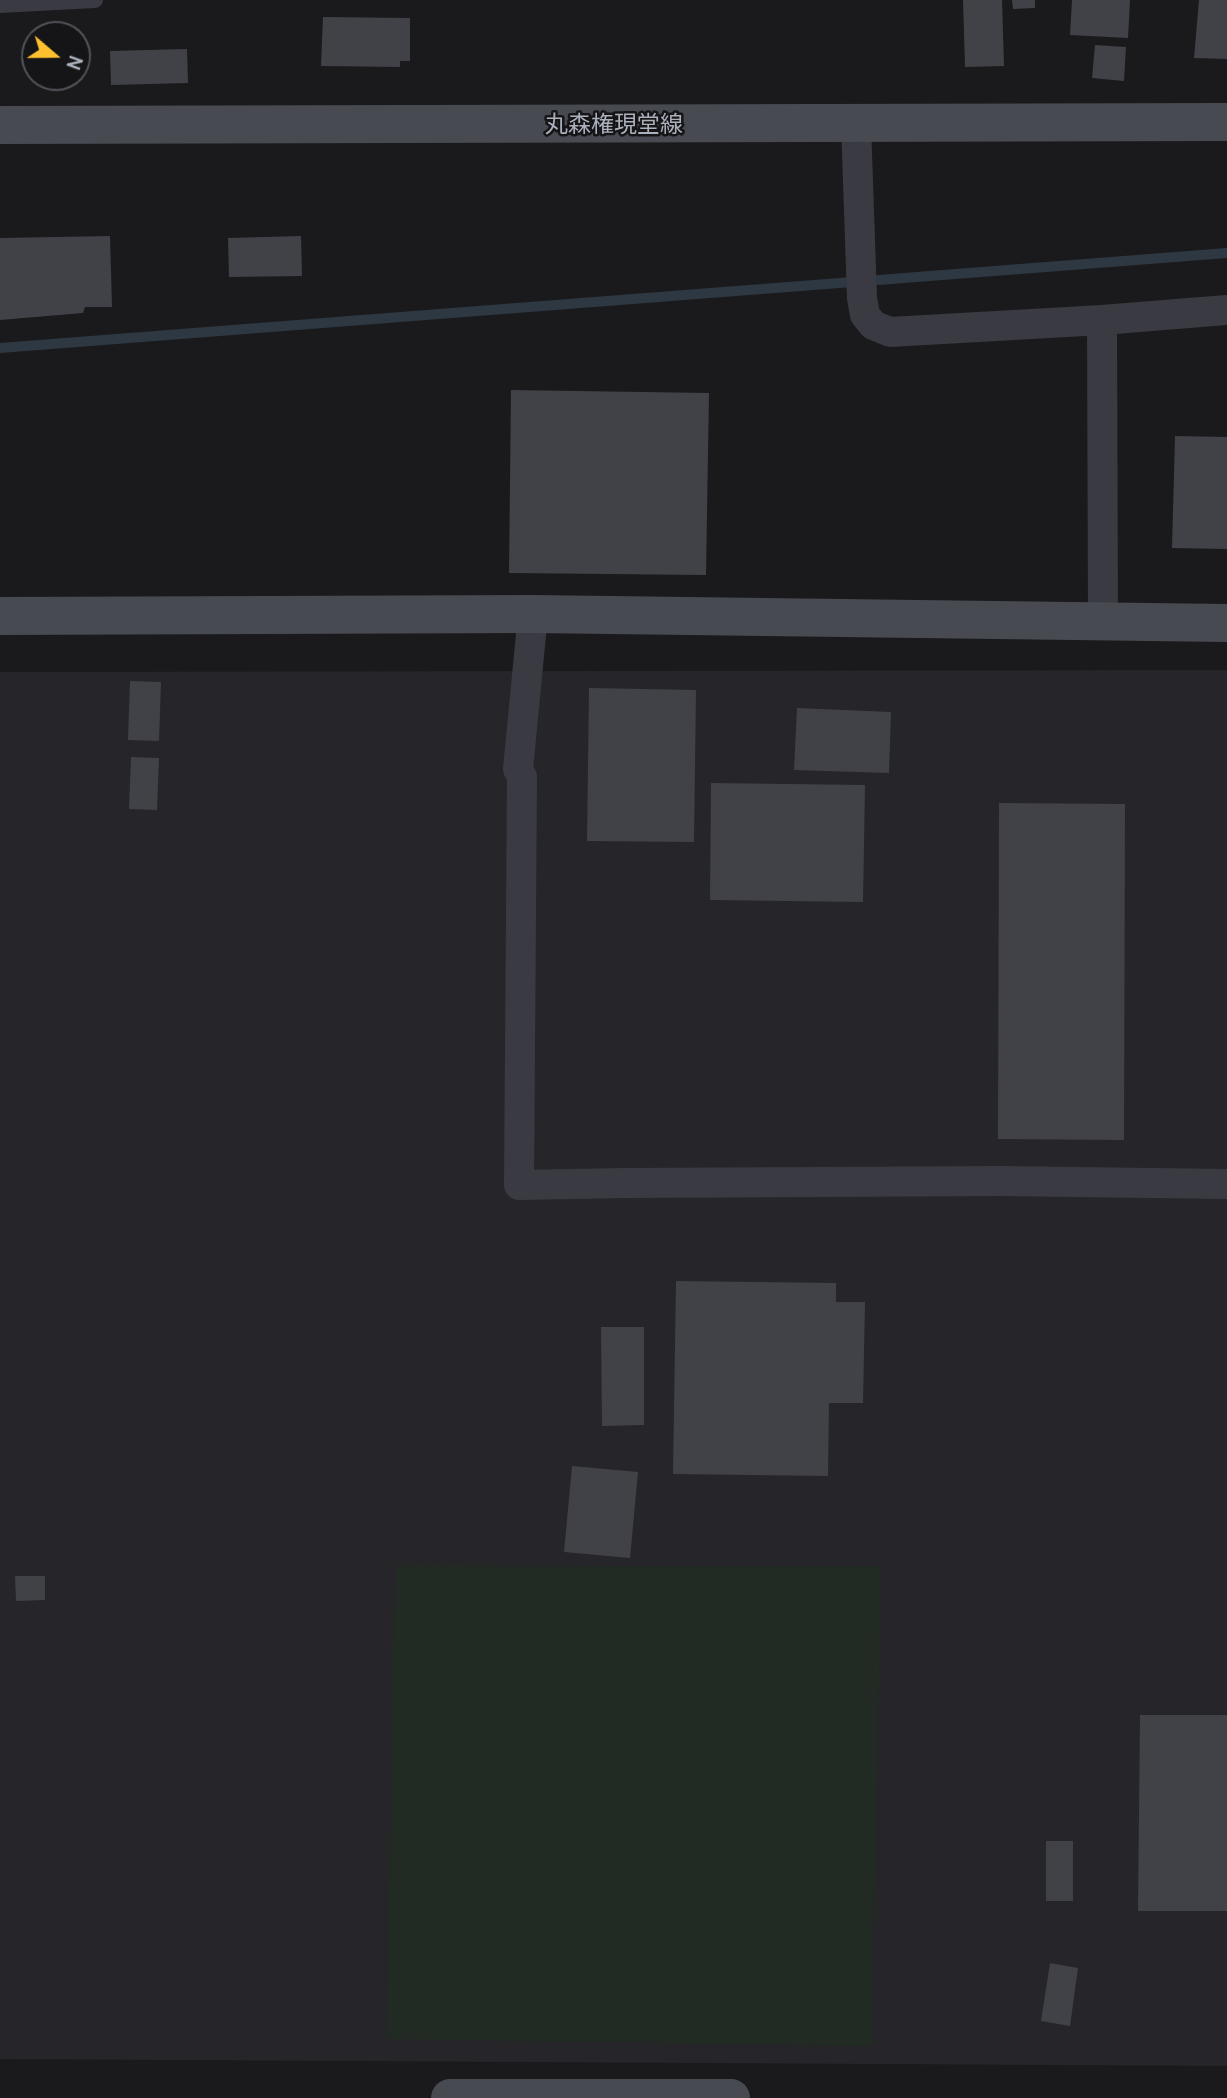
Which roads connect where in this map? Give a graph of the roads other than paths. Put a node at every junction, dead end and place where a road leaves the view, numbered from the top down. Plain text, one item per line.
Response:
1 (95, 0) edge
2 (0, 5) edge
3 (1227, 122) edge
4 (856, 124) junction
5 (0, 125) edge
6 (1227, 310) edge
7 (1102, 320) junction
8 (533, 614) junction
9 (0, 616) edge
10 (1103, 623) junction
11 (1227, 623) edge
12 (1227, 1184) edge
13 (538, 2097) edge
14 (450, 2098) edge
15 (731, 2098) edge

1 - 2 lane
3 - 4 street, 丸森権現堂線
4 - 5 street, 丸森権現堂線
4 - 7 street
6 - 7 street
7 - 10 street
8 - 9 street
8 - 10 street
8 - 12 street
10 - 11 street
13 - 14 street
13 - 15 street

